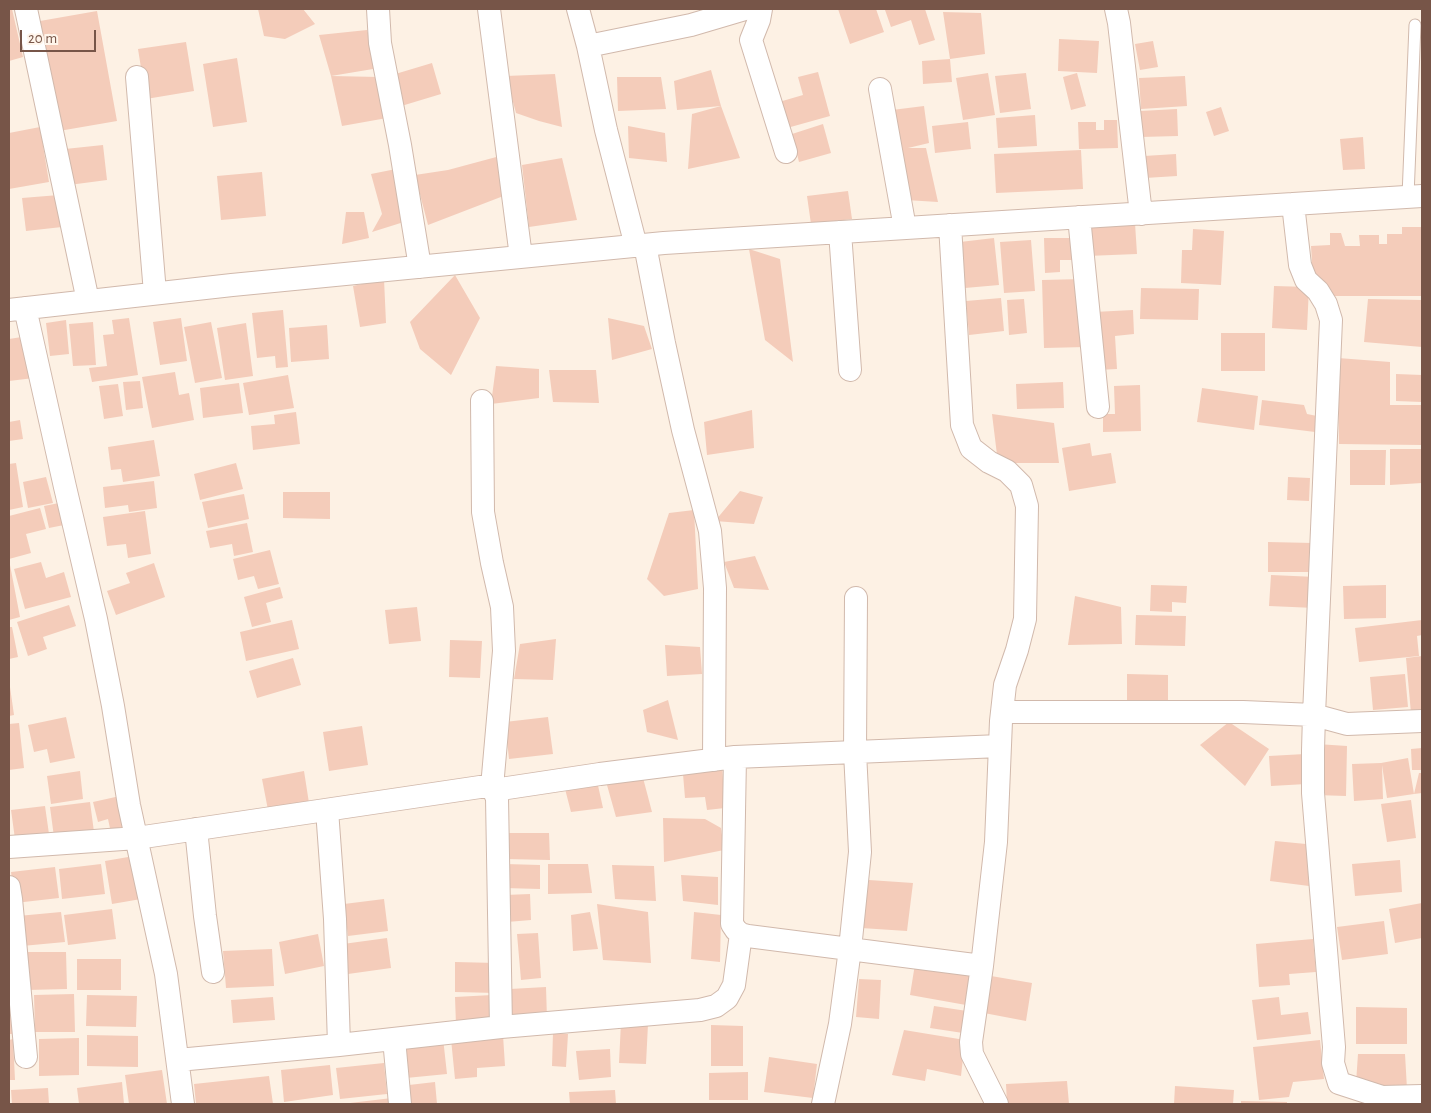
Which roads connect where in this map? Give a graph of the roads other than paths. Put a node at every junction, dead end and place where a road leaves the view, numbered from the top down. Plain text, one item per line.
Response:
1 (26, 9) edge
2 (378, 9) edge
3 (489, 9) edge
4 (578, 9) edge
5 (745, 9) edge
6 (761, 9) edge
7 (1116, 9) edge
8 (1415, 25) dead end
9 (588, 46) junction
10 (137, 77) dead end
11 (880, 89) dead end
12 (786, 152) dead end
13 (1415, 196) edge
14 (1293, 204) junction
15 (1141, 214) junction
16 (1079, 217) junction
17 (950, 225) junction
18 (905, 228) junction
19 (840, 232) junction
20 (640, 245) junction
21 (521, 257) junction
22 (420, 267) junction
23 (156, 293) junction
24 (88, 301) junction
25 (17, 309) edge
26 (850, 370) dead end
27 (482, 401) dead end
28 (1098, 407) dead end
29 (856, 598) dead end
30 (1002, 712) junction
31 (1314, 715) junction
32 (1422, 721) edge
33 (1000, 746) junction
34 (855, 752) junction
35 (725, 758) junction
36 (493, 789) junction
37 (326, 810) junction
38 (196, 829) junction
39 (137, 838) junction
40 (9, 847) edge
41 (9, 888) edge
42 (741, 934) junction
43 (850, 949) junction
44 (982, 966) junction
45 (213, 972) dead end
46 (500, 1027) junction
47 (394, 1039) junction
48 (339, 1045) junction
49 (26, 1057) dead end
50 (178, 1060) junction
51 (1422, 1096) edge
52 (183, 1104) edge
53 (400, 1104) edge
54 (823, 1104) edge
55 (996, 1104) edge

1 - 24 street
2 - 22 street
3 - 21 street
4 - 9 street
5 - 9 street
6 - 12 street
7 - 15 street
8 - 13 lane
9 - 20 street
10 - 23 street
11 - 18 street
13 - 14 street
14 - 15 street
14 - 31 street
15 - 16 street
16 - 17 street
16 - 28 street
17 - 18 street
17 - 30 street
18 - 19 street
19 - 20 street
19 - 26 street
20 - 21 street
20 - 35 street
21 - 22 street
22 - 23 street
23 - 24 street
24 - 25 street
25 - 39 street
27 - 36 street
29 - 34 street
30 - 31 street
30 - 33 street
31 - 32 street
31 - 51 street
33 - 34 street
33 - 44 street
34 - 35 street
34 - 43 street
35 - 36 street
35 - 42 street
36 - 37 street
36 - 46 street
37 - 38 street
37 - 48 street
38 - 39 street
38 - 45 street
39 - 40 street
39 - 50 street
41 - 49 street
42 - 43 street
42 - 46 street
43 - 44 street
43 - 54 street
44 - 55 street
46 - 47 street
47 - 48 street
47 - 53 street
48 - 50 street
50 - 52 street

